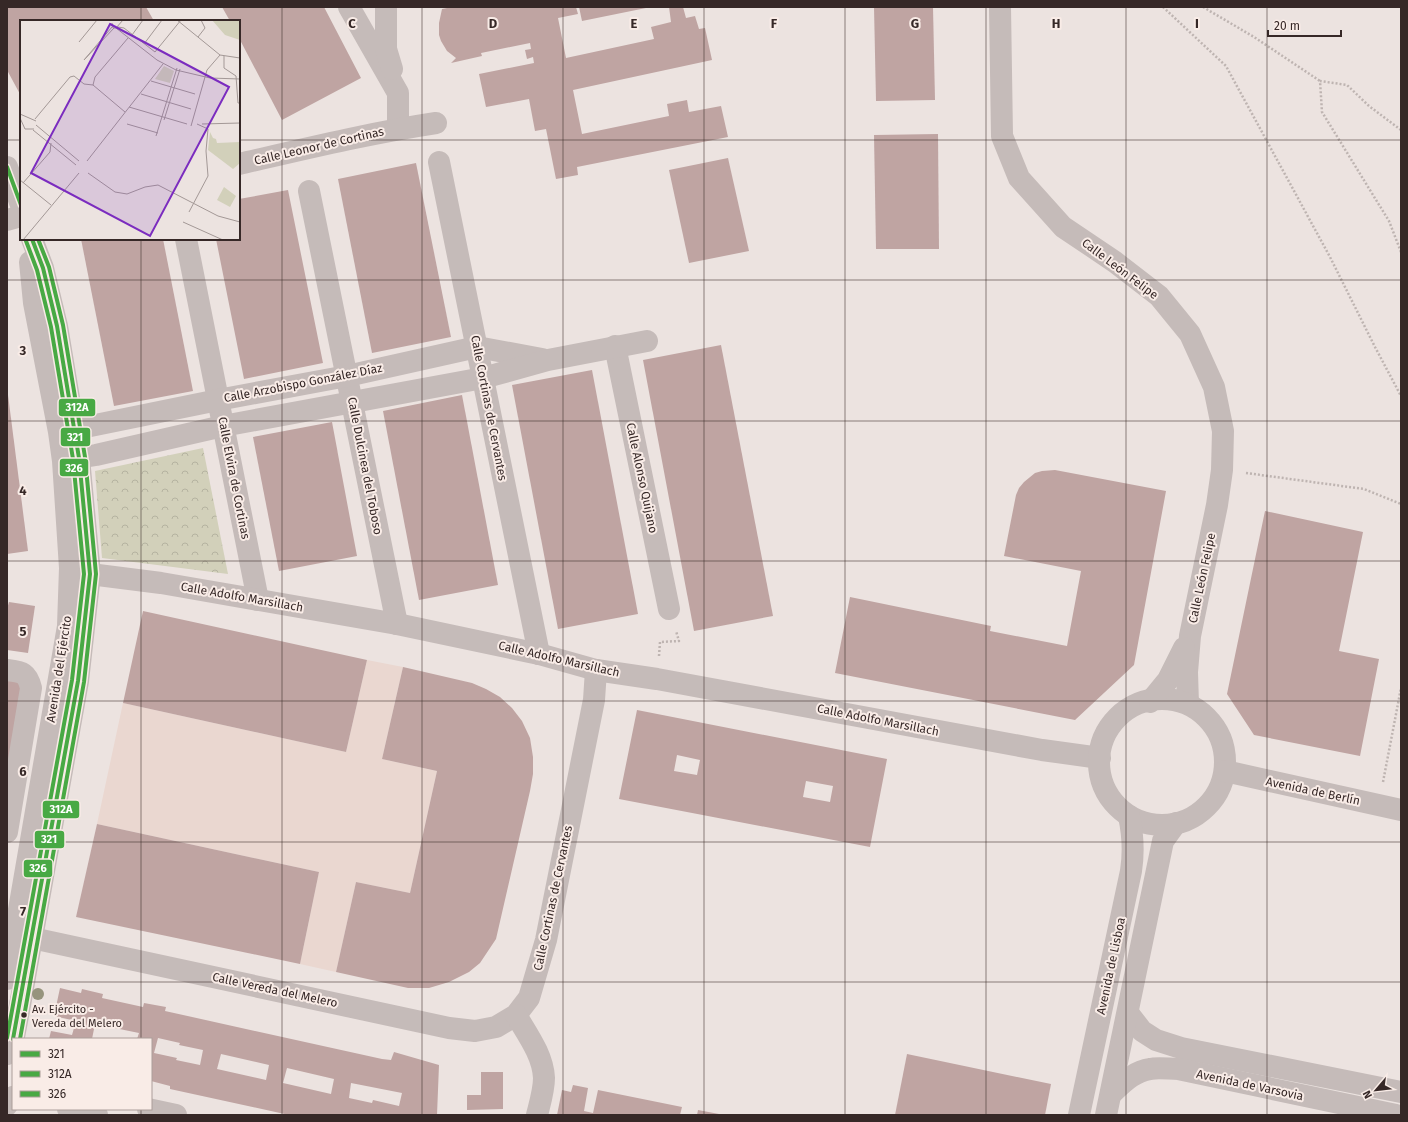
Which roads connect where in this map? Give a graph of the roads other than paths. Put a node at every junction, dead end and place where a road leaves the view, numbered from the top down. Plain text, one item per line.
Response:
1 (349, 7) edge
2 (386, 7) edge
3 (1000, 7) edge
4 (398, 93) junction
5 (436, 123) dead end
6 (398, 129) junction
7 (439, 162) dead end
8 (240, 164) edge
9 (7, 167) edge
10 (309, 191) dead end
11 (20, 202) edge
12 (20, 216) edge
13 (7, 220) edge
14 (27, 240) edge
15 (32, 240) edge
16 (186, 240) edge
17 (647, 340) dead end
18 (615, 346) junction
19 (477, 347) junction
20 (548, 360) junction
21 (347, 376) junction
22 (483, 378) junction
23 (218, 400) junction
24 (352, 402) junction
25 (223, 426) junction
26 (66, 431) junction
27 (71, 460) junction
28 (90, 574) junction
29 (258, 600) junction
30 (669, 609) dead end
31 (397, 624) junction
32 (1190, 636) junction
33 (539, 654) junction
34 (7, 670) edge
35 (596, 670) junction
36 (1150, 702) junction
37 (1188, 704) junction
38 (1100, 758) junction
39 (1225, 771) junction
40 (10, 795) edge
41 (1401, 810) edge
42 (1129, 816) junction
43 (1176, 823) junction
44 (7, 832) edge
45 (32, 938) junction
46 (7, 979) edge
47 (1128, 1013) junction
48 (516, 1015) junction
49 (14, 1038) edge
50 (12, 1042) edge
51 (7, 1054) edge
52 (1401, 1092) edge
53 (1111, 1094) junction
54 (73, 1110) edge
55 (152, 1110) edge
56 (97, 1115) edge
57 (176, 1115) edge
58 (537, 1115) edge
59 (1079, 1115) edge
60 (1106, 1115) edge
61 (1396, 1115) edge

1 - 4 street, Calle Leonor de Cortinas
2 - 4 street
3 - 32 street, Calle León Felipe
4 - 6 street, Calle Leonor de Cortinas
5 - 6 street, Calle Leonor de Cortinas
6 - 8 street, Calle Leonor de Cortinas
7 - 19 street, Calle Cortinas de Cervantes
9 - 11 street
10 - 21 street, Calle Dulcinea del Toboso
12 - 13 street
14 - 26 street, Avenida del Ejército
15 - 26 street, Avenida del Ejército
16 - 23 street, Calle Elvira de Cortinas
17 - 18 street, Calle Arzobispo González Díaz
18 - 20 street, Calle Arzobispo González Díaz
18 - 30 street, Calle Alonso Quijano
19 - 20 street, Calle Arzobispo González Díaz
19 - 21 street, Calle Arzobispo González Díaz
19 - 22 street, Calle Cortinas de Cervantes
20 - 22 street, Calle Arzobispo González Díaz
21 - 23 street, Calle Arzobispo González Díaz
21 - 24 street, Calle Dulcinea del Toboso
22 - 24 street, Calle Arzobispo González Díaz
22 - 33 street, Calle Cortinas de Cervantes
23 - 25 street, Calle Elvira de Cortinas
23 - 26 street, Calle Arzobispo González Díaz
24 - 25 street, Calle Arzobispo González Díaz
24 - 31 street, Calle Dulcinea del Toboso
25 - 27 street, Calle Arzobispo González Díaz
25 - 29 street, Calle Elvira de Cortinas
26 - 27 street, Avenida del Ejército
27 - 28 street, Avenida del Ejército
27 - 46 street, Avenida del Ejército
28 - 29 street, Calle Adolfo Marsillach
28 - 45 street, Avenida del Ejército
29 - 31 street, Calle Adolfo Marsillach
31 - 33 street, Calle Adolfo Marsillach
32 - 36 street, Calle León Felipe
32 - 37 street, Calle León Felipe
33 - 35 street, Calle Adolfo Marsillach
34 - 40 street
35 - 38 street, Calle Adolfo Marsillach
35 - 48 street, Calle Cortinas de Cervantes
36 - 37 street
36 - 38 street
37 - 39 street
38 - 42 street
39 - 41 street, Avenida de Berlín
39 - 43 street
40 - 44 street
42 - 43 street
42 - 59 street, Avenida de Lisboa
43 - 47 street
45 - 48 street, Calle Vereda del Melero
45 - 49 street, Avenida del Ejército
47 - 52 street, Avenida de Varsovia
47 - 53 street
48 - 58 street
50 - 51 street, Avenida del Ejército
53 - 60 street
53 - 61 street, Avenida de Varsovia
54 - 56 street
55 - 57 street

